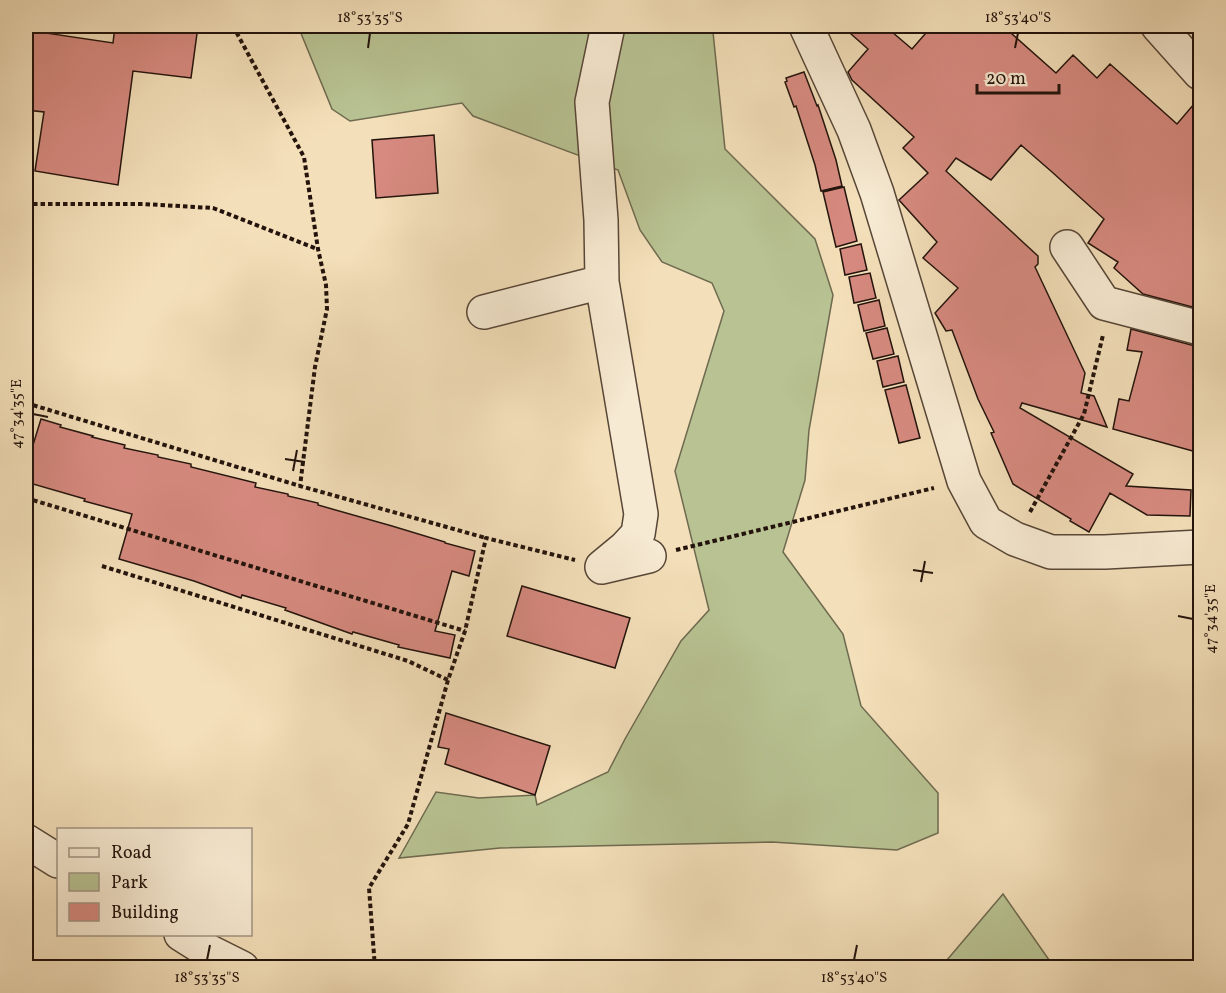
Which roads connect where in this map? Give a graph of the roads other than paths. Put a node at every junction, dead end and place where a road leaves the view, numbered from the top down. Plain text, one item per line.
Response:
1 (608, 26) edge
2 (806, 26) edge
3 (1158, 26) edge
4 (1200, 73) edge
5 (1066, 247) dead end
6 (602, 282) junction
7 (484, 312) dead end
8 (1200, 328) edge
9 (1200, 547) edge
10 (650, 556) road end
11 (26, 841) edge
12 (57, 860) edge
13 (184, 936) edge
14 (242, 968) edge

1 - 6 street
2 - 9 street
3 - 4 street
5 - 8 street
6 - 7 street
6 - 10 street
11 - 12 street
13 - 14 street

